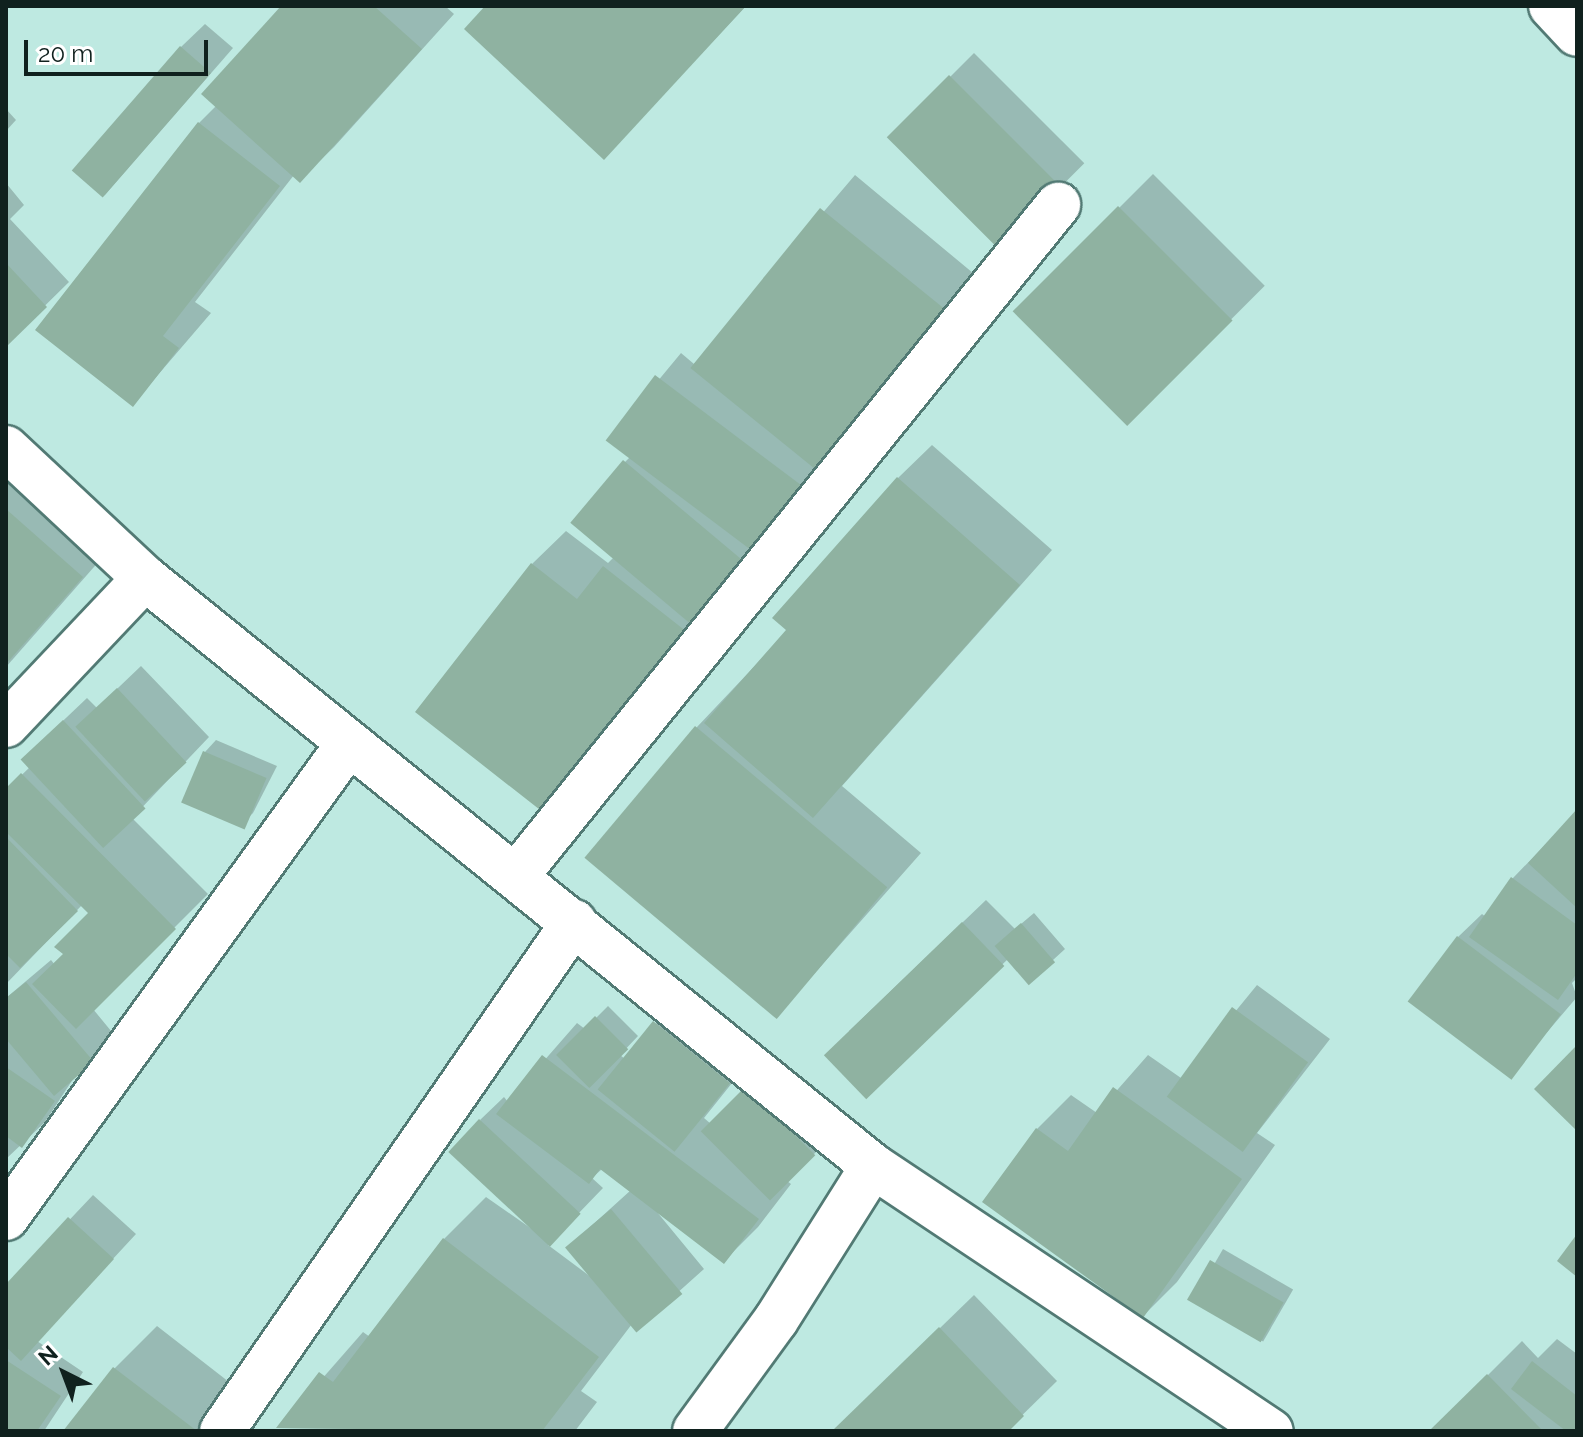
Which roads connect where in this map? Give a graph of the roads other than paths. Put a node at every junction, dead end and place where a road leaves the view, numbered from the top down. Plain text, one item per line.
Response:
1 (1551, 6) edge
2 (1577, 34) edge
3 (1058, 205) dead end
4 (6, 448) edge
5 (145, 578) junction
6 (6, 725) edge
7 (349, 743) junction
8 (516, 876) junction
9 (574, 922) junction
10 (873, 1166) junction
11 (6, 1218) edge
12 (222, 1431) edge
13 (695, 1431) edge
14 (1271, 1431) edge

1 - 2 street
3 - 8 street
4 - 5 street
5 - 6 street
5 - 7 street
7 - 8 street
7 - 11 street
8 - 9 street
9 - 10 street
9 - 12 street
10 - 13 street
10 - 14 street

